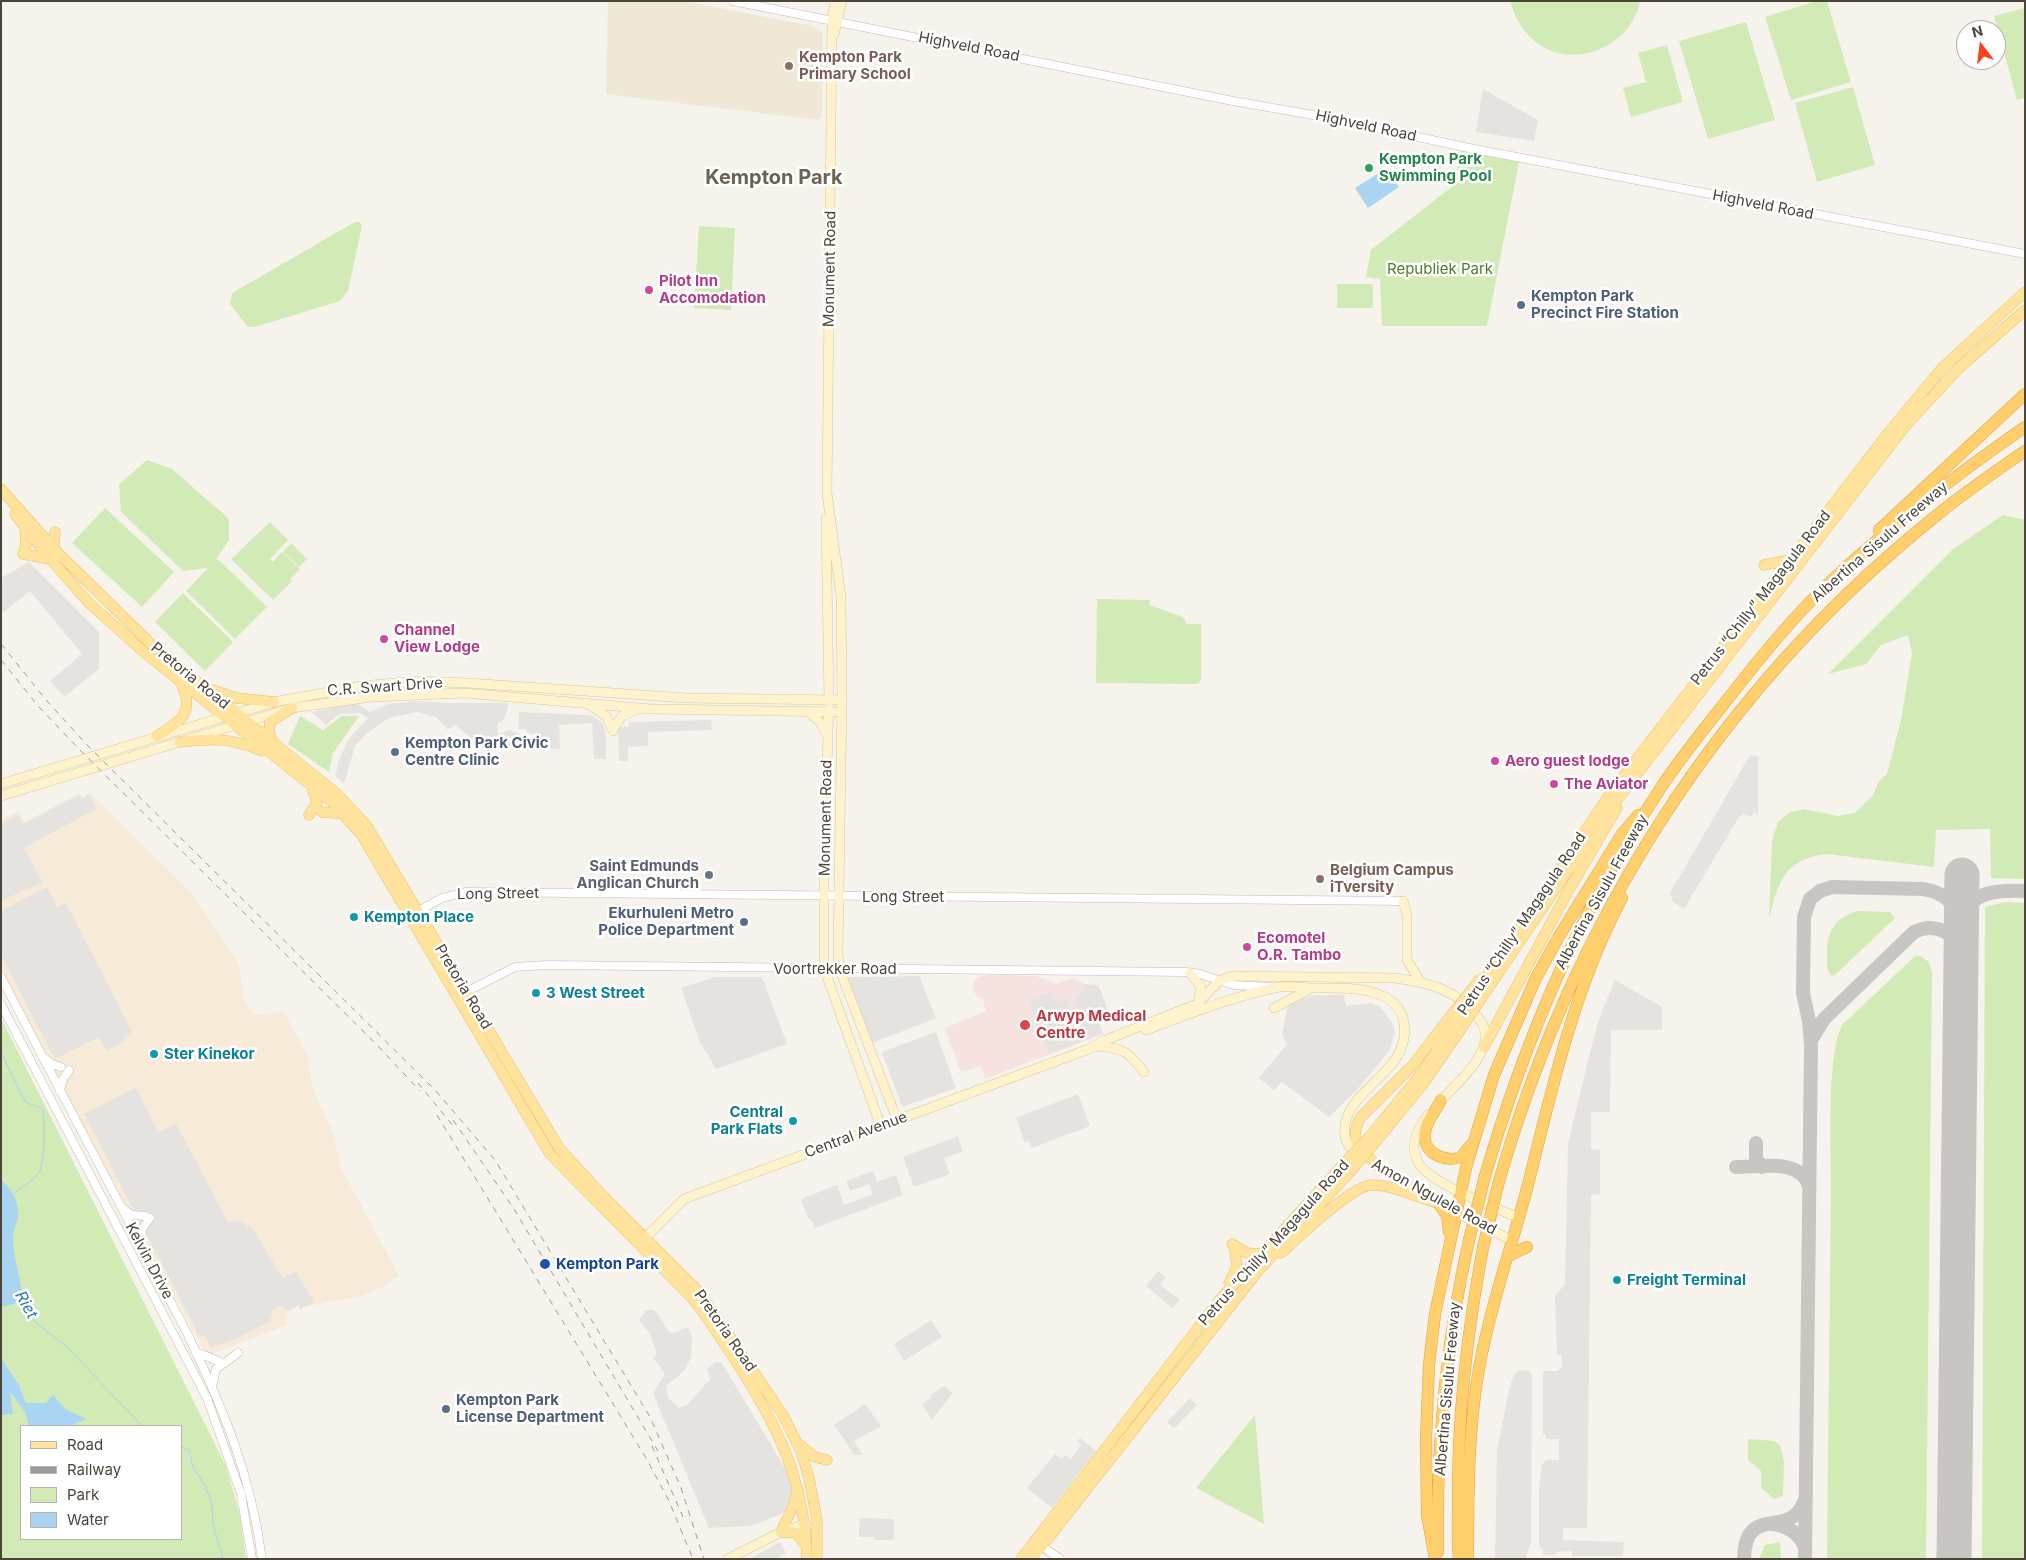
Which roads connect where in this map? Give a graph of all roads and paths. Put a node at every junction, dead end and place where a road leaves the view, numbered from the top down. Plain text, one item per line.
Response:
1 (733, 1) edge
2 (835, 1) edge
3 (842, 1) edge
4 (835, 21) junction
5 (1999, 250) junction
6 (2025, 254) edge
7 (2025, 260) edge
8 (2025, 292) edge
9 (2025, 310) edge
10 (2025, 315) edge
11 (2015, 320) junction
12 (2025, 394) edge
13 (2025, 427) edge
14 (2025, 451) edge
15 (1, 489) edge
16 (1, 494) edge
17 (828, 500) junction
18 (25, 528) junction
19 (55, 532) dead end
20 (54, 548) junction
21 (51, 559) junction
22 (1790, 560) junction
23 (1764, 565) dead end
24 (1828, 584) junction
25 (178, 679) junction
26 (204, 687) junction
27 (829, 700) junction
28 (842, 700) junction
29 (274, 702) junction
30 (586, 703) junction
31 (292, 708) junction
32 (651, 709) junction
33 (808, 711) junction
34 (829, 711) junction
35 (841, 712) junction
36 (234, 713) junction
37 (223, 716) junction
38 (247, 722) junction
39 (235, 725) junction
40 (158, 736) junction
41 (828, 738) junction
42 (180, 742) junction
43 (274, 744) junction
44 (275, 756) junction
45 (1, 784) edge
46 (312, 787) junction
47 (1660, 789) junction
48 (1625, 791) junction
49 (1, 796) edge
50 (322, 812) dead end
51 (344, 814) junction
52 (309, 815) dead end
53 (1655, 829) junction
54 (824, 897) junction
55 (837, 897) junction
56 (1403, 901) joint
57 (414, 914) junction
58 (824, 968) junction
59 (839, 968) junction
60 (1190, 973) junction
61 (1, 977) edge
62 (1219, 981) junction
63 (1420, 981) junction
64 (1484, 982) junction
65 (1281, 987) junction
66 (1313, 988) junction
67 (462, 994) junction
68 (1, 1004) edge
69 (1197, 1004) junction
70 (1274, 1008) dead end
71 (1455, 1024) junction
72 (1131, 1034) junction
73 (1099, 1047) junction
74 (1484, 1047) junction
75 (1089, 1049) junction
76 (41, 1055) junction
77 (61, 1066) dead end
78 (70, 1070) dead end
79 (1144, 1072) dead end
80 (60, 1091) junction
81 (1441, 1100) junction
82 (897, 1120) junction
83 (1479, 1123) junction
84 (881, 1127) junction
85 (1375, 1137) junction
86 (1382, 1170) junction
87 (1461, 1192) junction
88 (1439, 1204) junction
89 (122, 1206) junction
90 (1456, 1212) junction
91 (1519, 1218) junction
92 (642, 1241) junction
93 (1513, 1241) junction
94 (1449, 1244) junction
95 (1527, 1247) dead end
96 (142, 1248) junction
97 (1261, 1254) junction
98 (1508, 1256) junction
99 (1258, 1270) junction
100 (1217, 1303) junction
101 (196, 1352) junction
102 (238, 1353) dead end
103 (218, 1362) dead end
104 (212, 1388) junction
105 (796, 1441) junction
106 (809, 1478) junction
107 (798, 1487) junction
108 (814, 1501) junction
109 (806, 1524) junction
110 (781, 1532) junction
111 (818, 1535) junction
112 (1036, 1551) edge
113 (807, 1554) edge
114 (252, 1559) edge
115 (262, 1559) edge
116 (728, 1559) edge
117 (817, 1559) edge
118 (1021, 1559) edge
119 (1060, 1559) edge
120 (1437, 1559) edge
121 (1458, 1559) edge
122 (1468, 1559) edge

1 - 4 street, Highveld Road
2 - 4 main road, Monument Road
3 - 4 main road, Monument Road
4 - 5 street, Highveld Road
4 - 17 main road, Monument Road
5 - 6 street, Highveld Road
5 - 7 street, Highveld Road
8 - 22 main road, Petrus “Chilly” Magagula Road
9 - 11 main road, Petrus “Chilly” Magagula Road
10 - 11 main road
11 - 48 main road, Petrus “Chilly” Magagula Road
12 - 24 highway
13 - 24 highway, Albertina Sisulu Freeway
14 - 53 highway, Albertina Sisulu Freeway
15 - 20 main road, Pretoria Road
16 - 18 main road, Pretoria Road
17 - 27 main road, Monument Road
17 - 28 main road, Monument Road
18 - 21 main road, Pretoria Road
18 - 21 main road
19 - 20 main road
20 - 26 main road, Pretoria Road
21 - 25 main road, Pretoria Road
22 - 23 main road
22 - 64 main road, Petrus “Chilly” Magagula Road
24 - 47 highway, Albertina Sisulu Freeway
25 - 37 main road, Pretoria Road
25 - 40 main road
26 - 29 main road
26 - 36 main road, Pretoria Road
27 - 28 main road, C.R. Swart Drive
27 - 29 main road, C.R. Swart Drive
27 - 34 main road, Monument Road
28 - 35 main road, Monument Road
29 - 36 main road, C.R. Swart Drive
30 - 31 main road, C.R. Swart Drive
30 - 32 main road, C.R. Swart Drive
30 - 32 main road
31 - 38 main road, C.R. Swart Drive
31 - 43 main road
32 - 33 main road, C.R. Swart Drive
33 - 34 main road, C.R. Swart Drive
33 - 41 main road
34 - 35 main road, C.R. Swart Drive
34 - 41 main road, Monument Road
35 - 55 main road, Monument Road
36 - 37 main road, C.R. Swart Drive
36 - 38 main road, Pretoria Road
37 - 39 main road, Pretoria Road
37 - 40 main road, C.R. Swart Drive
38 - 39 main road, C.R. Swart Drive
38 - 43 main road, Pretoria Road
39 - 42 main road, C.R. Swart Drive
39 - 44 main road, Pretoria Road
40 - 45 main road, C.R. Swart Drive
41 - 54 main road, Monument Road
42 - 44 main road
42 - 49 main road, C.R. Swart Drive
43 - 57 main road, Pretoria Road
44 - 46 main road, Pretoria Road
46 - 51 main road, Pretoria Road
46 - 52 main road
47 - 83 highway
47 - 120 highway, Albertina Sisulu Freeway, bridge
48 - 64 main road, Petrus “Chilly” Magagula Road
48 - 74 main road
50 - 51 main road
51 - 57 main road, Pretoria Road
53 - 91 highway
53 - 121 highway, Albertina Sisulu Freeway, bridge
54 - 55 street, Long Street
54 - 57 street, Long Street
54 - 58 main road, Monument Road
55 - 56 street, Long Street
55 - 59 main road, Monument Road
56 - 63 main road
57 - 67 main road, Pretoria Road
58 - 59 street, Voortrekker Road
58 - 67 street, Voortrekker Road
58 - 84 main road, Monument Road
59 - 60 street, Voortrekker Road
59 - 82 main road, Monument Road
60 - 62 street, Voortrekker Road
60 - 69 main road
61 - 76 street, Kelvin Drive
62 - 63 main road, Voortrekker Road
62 - 65 street
62 - 69 main road
63 - 74 main road
64 - 71 main road, Petrus “Chilly” Magagula Road, bridge
64 - 71 main road, bridge
65 - 66 main road
65 - 72 main road, Central Avenue
66 - 70 main road
66 - 86 main road, Amon Ngulele Road
67 - 92 main road, Pretoria Road
68 - 114 street, Kelvin Drive
69 - 72 main road
71 - 85 main road, Petrus “Chilly” Magagula Road
71 - 86 main road
72 - 73 main road, Central Avenue
72 - 75 main road, Central Avenue
73 - 75 main road, Central Avenue
73 - 79 main road
74 - 81 main road, Amon Ngulele Road
75 - 82 main road, Central Avenue
76 - 77 street
76 - 80 street, Kelvin Drive
78 - 80 street
80 - 89 street, Kelvin Drive
81 - 83 highway
81 - 87 main road, Amon Ngulele Road
82 - 84 main road, Central Avenue
83 - 87 highway
84 - 92 main road, Central Avenue
85 - 97 main road, Petrus “Chilly” Magagula Road, bridge
85 - 99 main road, Petrus “Chilly” Magagula Road, bridge
86 - 88 main road, Amon Ngulele Road
87 - 90 highway
87 - 91 main road, Amon Ngulele Road
88 - 90 main road, Amon Ngulele Road
88 - 94 highway
88 - 99 main road
89 - 96 street, Kelvin Drive
89 - 96 street
90 - 93 main road, Amon Ngulele Road
90 - 94 highway
91 - 93 highway
92 - 105 main road, Pretoria Road
92 - 107 main road, Pretoria Road
93 - 98 highway
94 - 120 highway
95 - 98 highway
96 - 101 street, Kelvin Drive
97 - 100 main road, Petrus “Chilly” Magagula Road
97 - 100 main road
98 - 122 highway
99 - 112 main road, Petrus “Chilly” Magagula Road
100 - 112 main road, Petrus “Chilly” Magagula Road
101 - 103 street
101 - 104 street, Kelvin Drive
102 - 104 street
104 - 115 street, Kelvin Drive
105 - 106 main road, Pretoria Road
105 - 106 main road
106 - 108 main road, Pretoria Road
107 - 109 main road, Pretoria Road
107 - 110 main road
108 - 109 main road
108 - 111 main road, Pretoria Road
109 - 110 main road
109 - 111 main road
109 - 113 main road, Pretoria Road
110 - 113 main road
110 - 116 main road
111 - 117 main road, Pretoria Road
112 - 118 main road, Petrus “Chilly” Magagula Road
112 - 119 street

